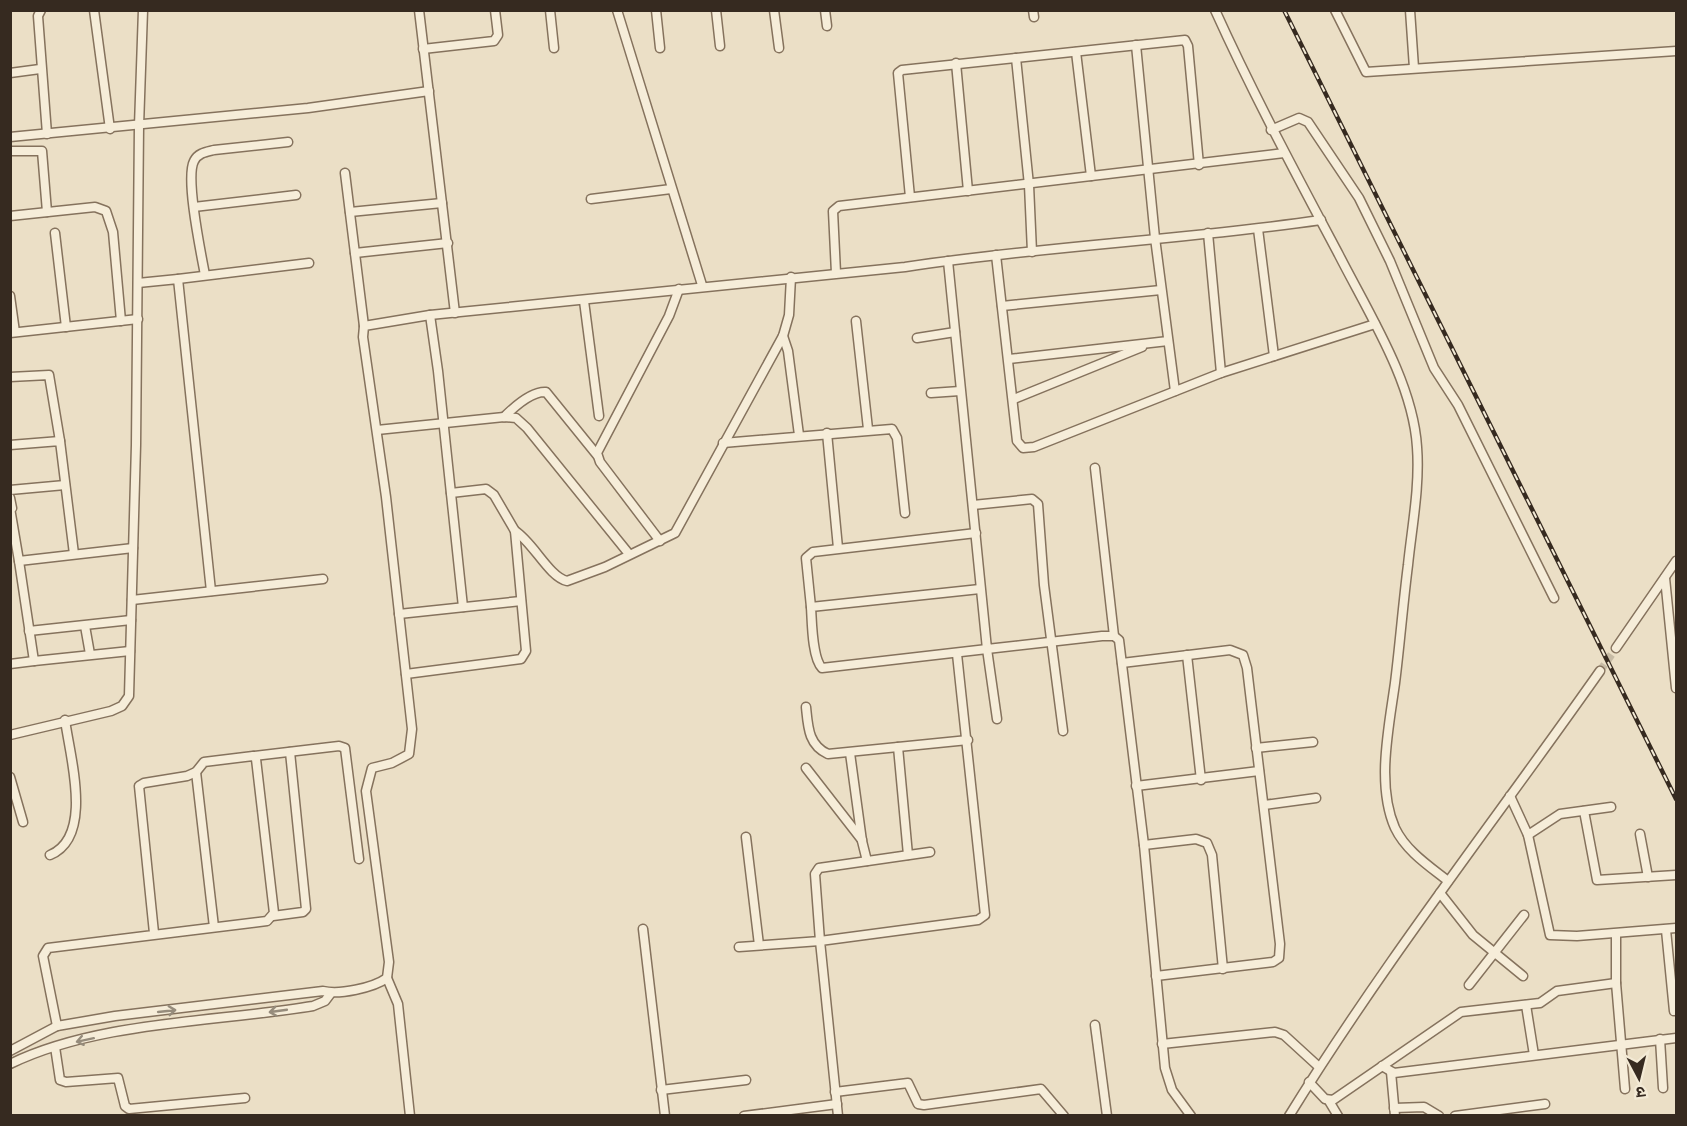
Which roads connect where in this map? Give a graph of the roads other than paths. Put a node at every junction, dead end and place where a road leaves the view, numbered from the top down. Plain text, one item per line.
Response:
1 (41, 10) edge
2 (94, 10) edge
3 (143, 10) edge
4 (419, 10) edge
5 (495, 10) edge
6 (550, 10) edge
7 (617, 10) edge
8 (656, 10) edge
9 (716, 10) edge
10 (774, 10) edge
11 (825, 10) edge
12 (1215, 10) edge
13 (1335, 10) edge
14 (1410, 10) edge
15 (827, 26) dead end
16 (1136, 45) junction
17 (720, 46) dead end
18 (554, 48) dead end
19 (660, 48) dead end
20 (779, 48) dead end
21 (423, 49) junction
22 (1677, 51) edge
23 (1076, 52) junction
24 (1016, 58) junction
25 (956, 63) junction
26 (1414, 68) junction
27 (40, 69) junction
28 (10, 72) edge
29 (429, 92) junction
30 (139, 126) junction
31 (110, 129) junction
32 (1271, 130) junction
33 (47, 134) junction
34 (10, 137) edge
35 (288, 142) dead end
36 (10, 151) edge
37 (1284, 153) junction
38 (1199, 165) junction
39 (1151, 170) junction
40 (345, 173) dead end
41 (1091, 177) junction
42 (1029, 184) junction
43 (671, 189) junction
44 (968, 191) junction
45 (296, 195) dead end
46 (910, 197) junction
47 (591, 199) dead end
48 (442, 203) junction
49 (194, 207) junction
50 (47, 212) junction
51 (350, 212) junction
52 (10, 216) edge
53 (1321, 220) junction
54 (1258, 229) junction
55 (55, 233) dead end
56 (1208, 233) junction
57 (1155, 238) junction
58 (448, 243) junction
59 (1032, 252) junction
60 (355, 253) junction
61 (996, 255) junction
62 (948, 261) junction
63 (309, 263) dead end
64 (836, 273) junction
65 (205, 275) junction
66 (791, 278) junction
67 (178, 279) junction
68 (138, 283) junction
69 (702, 285) junction
70 (679, 289) junction
71 (1161, 290) junction
72 (10, 296) edge
73 (584, 301) junction
74 (1002, 306) junction
75 (455, 313) junction
76 (430, 315) junction
77 (138, 319) junction
78 (121, 321) junction
79 (856, 321) dead end
80 (1375, 324) junction
81 (364, 326) junction
82 (66, 327) junction
83 (13, 332) edge
84 (955, 332) junction
85 (783, 336) junction
86 (917, 338) dead end
87 (1168, 340) junction
88 (1153, 342) junction
89 (1274, 356) junction
90 (1009, 359) junction
91 (1221, 374) junction
92 (10, 377) edge
93 (960, 391) junction
94 (1175, 391) junction
95 (931, 393) dead end
96 (1014, 399) junction
97 (599, 416) dead end
98 (504, 417) junction
99 (443, 423) junction
100 (868, 429) junction
101 (377, 430) junction
102 (827, 433) junction
103 (799, 435) junction
104 (60, 441) junction
105 (723, 443) junction
106 (10, 445) edge
107 (597, 455) junction
108 (1095, 468) dead end
109 (65, 485) junction
110 (10, 490) edge
111 (451, 493) junction
112 (10, 498) edge
113 (973, 505) junction
114 (11, 508) edge
115 (905, 513) dead end
116 (515, 531) junction
117 (976, 533) junction
118 (660, 541) junction
119 (133, 548) junction
120 (838, 548) junction
121 (74, 554) junction
122 (629, 554) junction
123 (19, 561) junction
124 (1677, 561) edge
125 (1665, 578) junction
126 (323, 579) dead end
127 (980, 589) junction
128 (211, 591) junction
129 (1554, 598) dead end
130 (132, 600) junction
131 (521, 601) junction
132 (463, 607) junction
133 (811, 607) junction
134 (399, 614) junction
135 (131, 621) junction
136 (85, 626) junction
137 (29, 632) junction
138 (1114, 636) junction
139 (1050, 641) junction
140 (1616, 648) tunnel mouth
141 (987, 650) junction
142 (130, 651) junction
143 (90, 654) junction
144 (957, 654) junction
145 (1187, 655) junction
146 (34, 661) junction
147 (1122, 663) junction
148 (10, 664) edge
149 (1600, 671) tunnel mouth
150 (406, 674) junction
151 (1677, 688) edge
152 (806, 707) dead end
153 (997, 719) dead end
154 (65, 720) junction
155 (1063, 731) dead end
156 (10, 735) edge
157 (968, 740) junction
158 (1313, 742) dead end
159 (898, 747) junction
160 (1256, 748) junction
161 (290, 752) junction
162 (850, 753) junction
163 (254, 756) junction
164 (806, 768) dead end
165 (196, 771) junction
166 (1259, 771) junction
167 (10, 777) edge
168 (1201, 780) junction
169 (1136, 786) junction
170 (1509, 796) junction
171 (1316, 798) dead end
172 (1263, 805) junction
173 (1611, 807) dead end
174 (1584, 812) junction
175 (23, 822) dead end
176 (1640, 834) dead end
177 (1528, 835) junction
178 (746, 837) dead end
179 (862, 841) junction
180 (1144, 846) junction
181 (930, 852) dead end
182 (50, 855) dead end
183 (908, 855) junction
184 (359, 859) dead end
185 (867, 861) junction
186 (1677, 875) edge
187 (1648, 877) junction
188 (1448, 881) junction
189 (1440, 893) junction
190 (1524, 915) dead end
191 (273, 916) junction
192 (214, 927) junction
193 (1677, 928) edge
194 (643, 929) dead end
195 (1666, 930) junction
196 (154, 933) junction
197 (1616, 934) junction
198 (820, 940) junction
199 (759, 945) junction
200 (739, 947) dead end
201 (1495, 954) junction
202 (1223, 969) junction
203 (1156, 976) junction
204 (1523, 976) dead end
205 (387, 978) junction
206 (1616, 983) junction
207 (1469, 985) dead end
208 (1674, 985) edge
209 (331, 993) junction
210 (1526, 1005) junction
211 (1674, 1011) dead end
212 (1095, 1025) dead end
213 (57, 1026) junction
214 (1677, 1038) edge
215 (1660, 1039) junction
216 (1162, 1044) junction
217 (1622, 1044) junction
218 (55, 1047) junction
219 (10, 1051) edge
220 (1534, 1055) junction
221 (10, 1064) edge
222 (1382, 1066) junction
223 (1319, 1067) junction
224 (1391, 1072) junction
225 (746, 1080) dead end
226 (1309, 1082) junction
227 (1663, 1088) dead end
228 (1625, 1089) dead end
229 (661, 1090) junction
230 (835, 1092) junction
231 (245, 1098) dead end
232 (1329, 1101) junction
233 (837, 1104) junction
234 (1545, 1104) dead end
235 (1395, 1112) edge
236 (411, 1116) edge
237 (664, 1116) edge
238 (744, 1116) edge
239 (838, 1116) edge
240 (1064, 1116) edge
241 (1107, 1116) edge
242 (1191, 1116) edge
243 (1289, 1116) edge
244 (1338, 1116) edge
245 (1439, 1116) edge
246 (1455, 1116) edge

1 - 27 street
2 - 31 street
3 - 30 street
4 - 21 street
5 - 21 street
6 - 18 street
7 - 43 street
8 - 19 street
9 - 17 street
10 - 20 street
11 - 15 street
12 - 32 street
13 - 26 street
14 - 26 street
16 - 23 street
16 - 38 street
16 - 39 street
21 - 29 street
22 - 26 street
23 - 24 street
23 - 41 street
24 - 25 street
24 - 42 street
25 - 44 street
25 - 46 street
27 - 28 street
27 - 33 street
29 - 30 street
29 - 48 street
30 - 31 street
30 - 68 street
31 - 33 street
32 - 37 street
32 - 129 street
33 - 34 street
35 - 49 street
36 - 50 street
37 - 38 street
37 - 53 street
38 - 39 street
39 - 41 street
39 - 57 street
40 - 51 street
41 - 42 street
42 - 44 street
42 - 59 street
43 - 47 street
43 - 69 street
44 - 46 street
45 - 49 street
46 - 64 street
48 - 51 street
48 - 58 street
49 - 65 street
50 - 52 street
50 - 78 street
51 - 60 street
53 - 54 street
53 - 80 street
54 - 56 street
54 - 89 street
55 - 82 street
56 - 57 street
56 - 91 street
57 - 59 street
57 - 71 street
58 - 60 street
58 - 75 street
59 - 61 street
60 - 81 street
61 - 62 street
61 - 74 street
62 - 64 street
62 - 84 street
63 - 65 street
64 - 66 street
65 - 67 street
66 - 69 street
66 - 85 street
67 - 68 street
67 - 128 street
68 - 77 street
69 - 70 street
70 - 73 street
70 - 107 street
71 - 74 street
71 - 87 street
72 - 83 street
73 - 75 street
73 - 97 street
74 - 90 street
75 - 76 street
76 - 81 street
76 - 99 street
77 - 78 street
77 - 119 street
78 - 82 street
79 - 100 street
80 - 89 street
80 - 188 street
81 - 101 street
82 - 83 street
84 - 86 street
84 - 93 street
85 - 103 street
85 - 105 street
87 - 88 street
87 - 94 street
88 - 90 street
88 - 96 street
89 - 91 street
90 - 96 street
91 - 94 street
92 - 104 street
93 - 95 street
93 - 113 street
94 - 96 street
98 - 99 street
98 - 107 street
98 - 122 street
99 - 101 street
99 - 111 street
100 - 102 street
100 - 115 street
101 - 134 street
102 - 103 street
102 - 120 street
103 - 105 street
104 - 106 street
104 - 109 street
105 - 118 street
107 - 118 street
108 - 138 street
109 - 110 street
109 - 121 street
111 - 116 street
111 - 132 street
112 - 114 street
113 - 117 street
113 - 139 street
114 - 123 street
116 - 122 street
116 - 131 street
117 - 120 street
117 - 127 street
118 - 122 street
119 - 121 street
119 - 130 street
120 - 133 street
121 - 123 street
123 - 137 street
124 - 125 street
125 - 140 street
125 - 151 street
126 - 128 street
127 - 133 street
127 - 141 street
128 - 130 street
130 - 135 street
131 - 132 street
131 - 150 street
132 - 134 street
133 - 144 street
134 - 150 street
135 - 136 street
135 - 142 street
136 - 137 street
136 - 143 street
137 - 146 street
138 - 139 street
138 - 147 street
139 - 141 street
139 - 155 street
141 - 144 street
141 - 153 street
142 - 143 street
142 - 154 street
143 - 146 street
144 - 157 street
145 - 147 street
145 - 160 street
145 - 168 street
146 - 148 street
147 - 169 street
149 - 170 street
150 - 205 street
152 - 162 street
154 - 156 street
154 - 182 street
157 - 159 street
157 - 198 street
158 - 160 street
159 - 162 street
159 - 183 street
160 - 166 street
161 - 163 street
161 - 184 street
161 - 191 street
162 - 179 street
163 - 165 street
163 - 191 street
164 - 179 street
165 - 192 street
165 - 196 street
166 - 168 street
166 - 172 street
167 - 175 street
168 - 169 street
169 - 180 street
170 - 177 street
170 - 188 street
171 - 172 street
172 - 202 street
173 - 174 street
174 - 177 street
174 - 187 street
176 - 187 street
177 - 197 street
178 - 199 street
179 - 185 street
180 - 202 street
180 - 203 street
181 - 183 street
183 - 185 street
185 - 198 street
186 - 187 street
188 - 189 street
189 - 201 street
189 - 223 street
190 - 201 street
191 - 192 street
192 - 196 street
193 - 195 street
194 - 229 street
195 - 197 street
195 - 208 street
196 - 213 street
197 - 206 street
198 - 199 street
198 - 230 street
199 - 200 street
201 - 204 street
201 - 207 street
202 - 203 street
203 - 216 street
205 - 209 street
205 - 236 street
206 - 210 street
206 - 217 street
208 - 211 street
213 -> 209 street
209 -> 218 street
210 - 220 street
210 - 222 street
212 - 241 street
213 - 219 street
214 - 215 street
215 - 217 street
215 - 227 street
216 - 223 street
216 - 242 street
217 - 220 street
217 - 228 street
218 - 221 street
218 - 231 street
220 - 224 street
222 - 224 street
222 - 232 street
223 - 226 street
224 - 235 street
225 - 229 street
226 - 232 street
226 - 243 street
229 - 237 street
230 - 233 street
230 - 240 street
232 - 244 street
233 - 238 street
233 - 239 street
234 - 246 street
235 - 245 street

